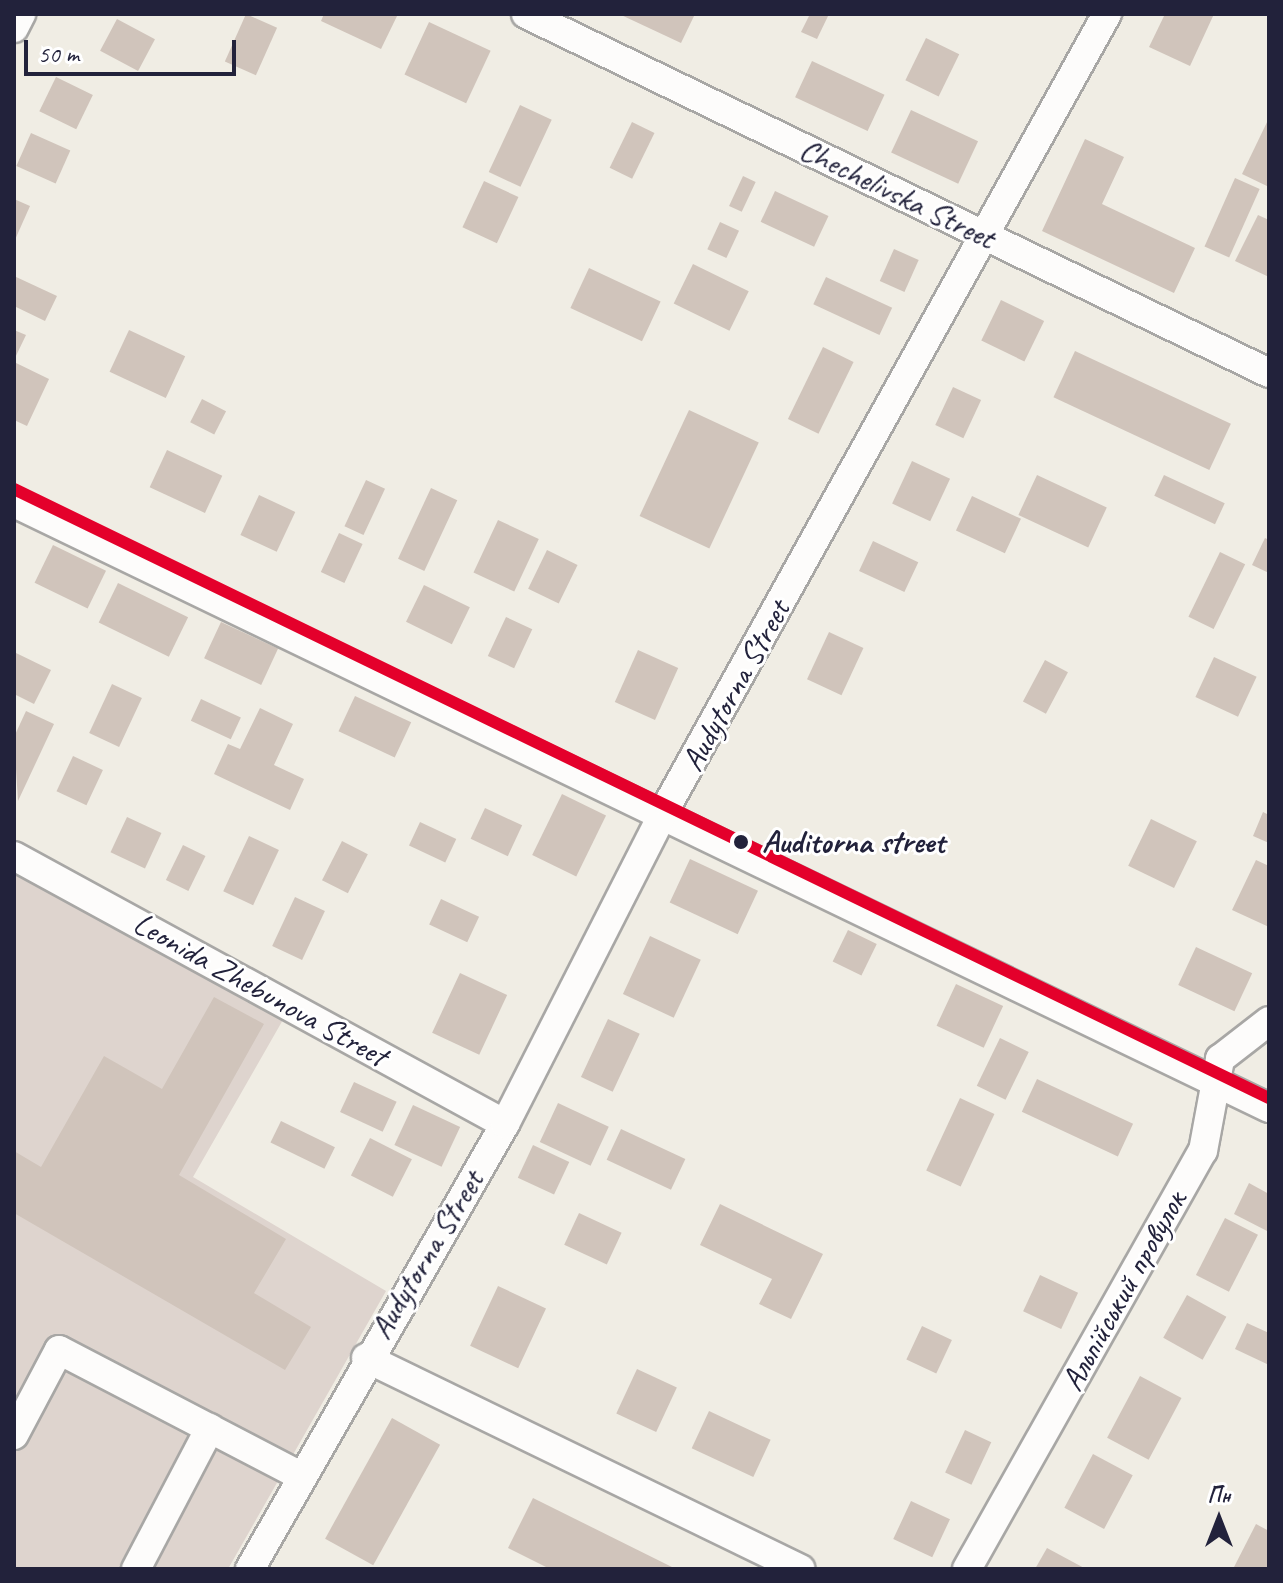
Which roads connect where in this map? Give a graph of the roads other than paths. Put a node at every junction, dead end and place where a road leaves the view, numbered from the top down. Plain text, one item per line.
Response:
1 (21, 14) edge
2 (526, 14) edge
3 (1107, 14) edge
4 (14, 28) edge
5 (988, 239) junction
6 (1269, 373) edge
7 (14, 503) edge
8 (660, 819) junction
9 (14, 856) edge
10 (1269, 1021) edge
11 (1212, 1080) junction
12 (1269, 1108) edge
13 (505, 1124) junction
14 (366, 1358) junction
15 (210, 1428) junction
16 (14, 1435) edge
17 (301, 1476) junction
18 (136, 1569) edge
19 (250, 1569) edge
20 (800, 1569) edge
21 (967, 1569) edge

1 - 4 street
2 - 5 street, Chechelivska Street
3 - 5 street, Audytorna Street
5 - 6 street, Chechelivska Street
5 - 8 street, Audytorna Street
7 - 8 street
8 - 11 street
8 - 13 street, Audytorna Street
9 - 13 street, Leonida Zhebunova Street
10 - 11 street
11 - 12 street
11 - 21 street, Альпійський провулок
13 - 14 street, Audytorna Street
14 - 17 street, Audytorna Street
14 - 20 street
15 - 16 street
15 - 17 street
15 - 18 street
17 - 19 street, Audytorna Street

